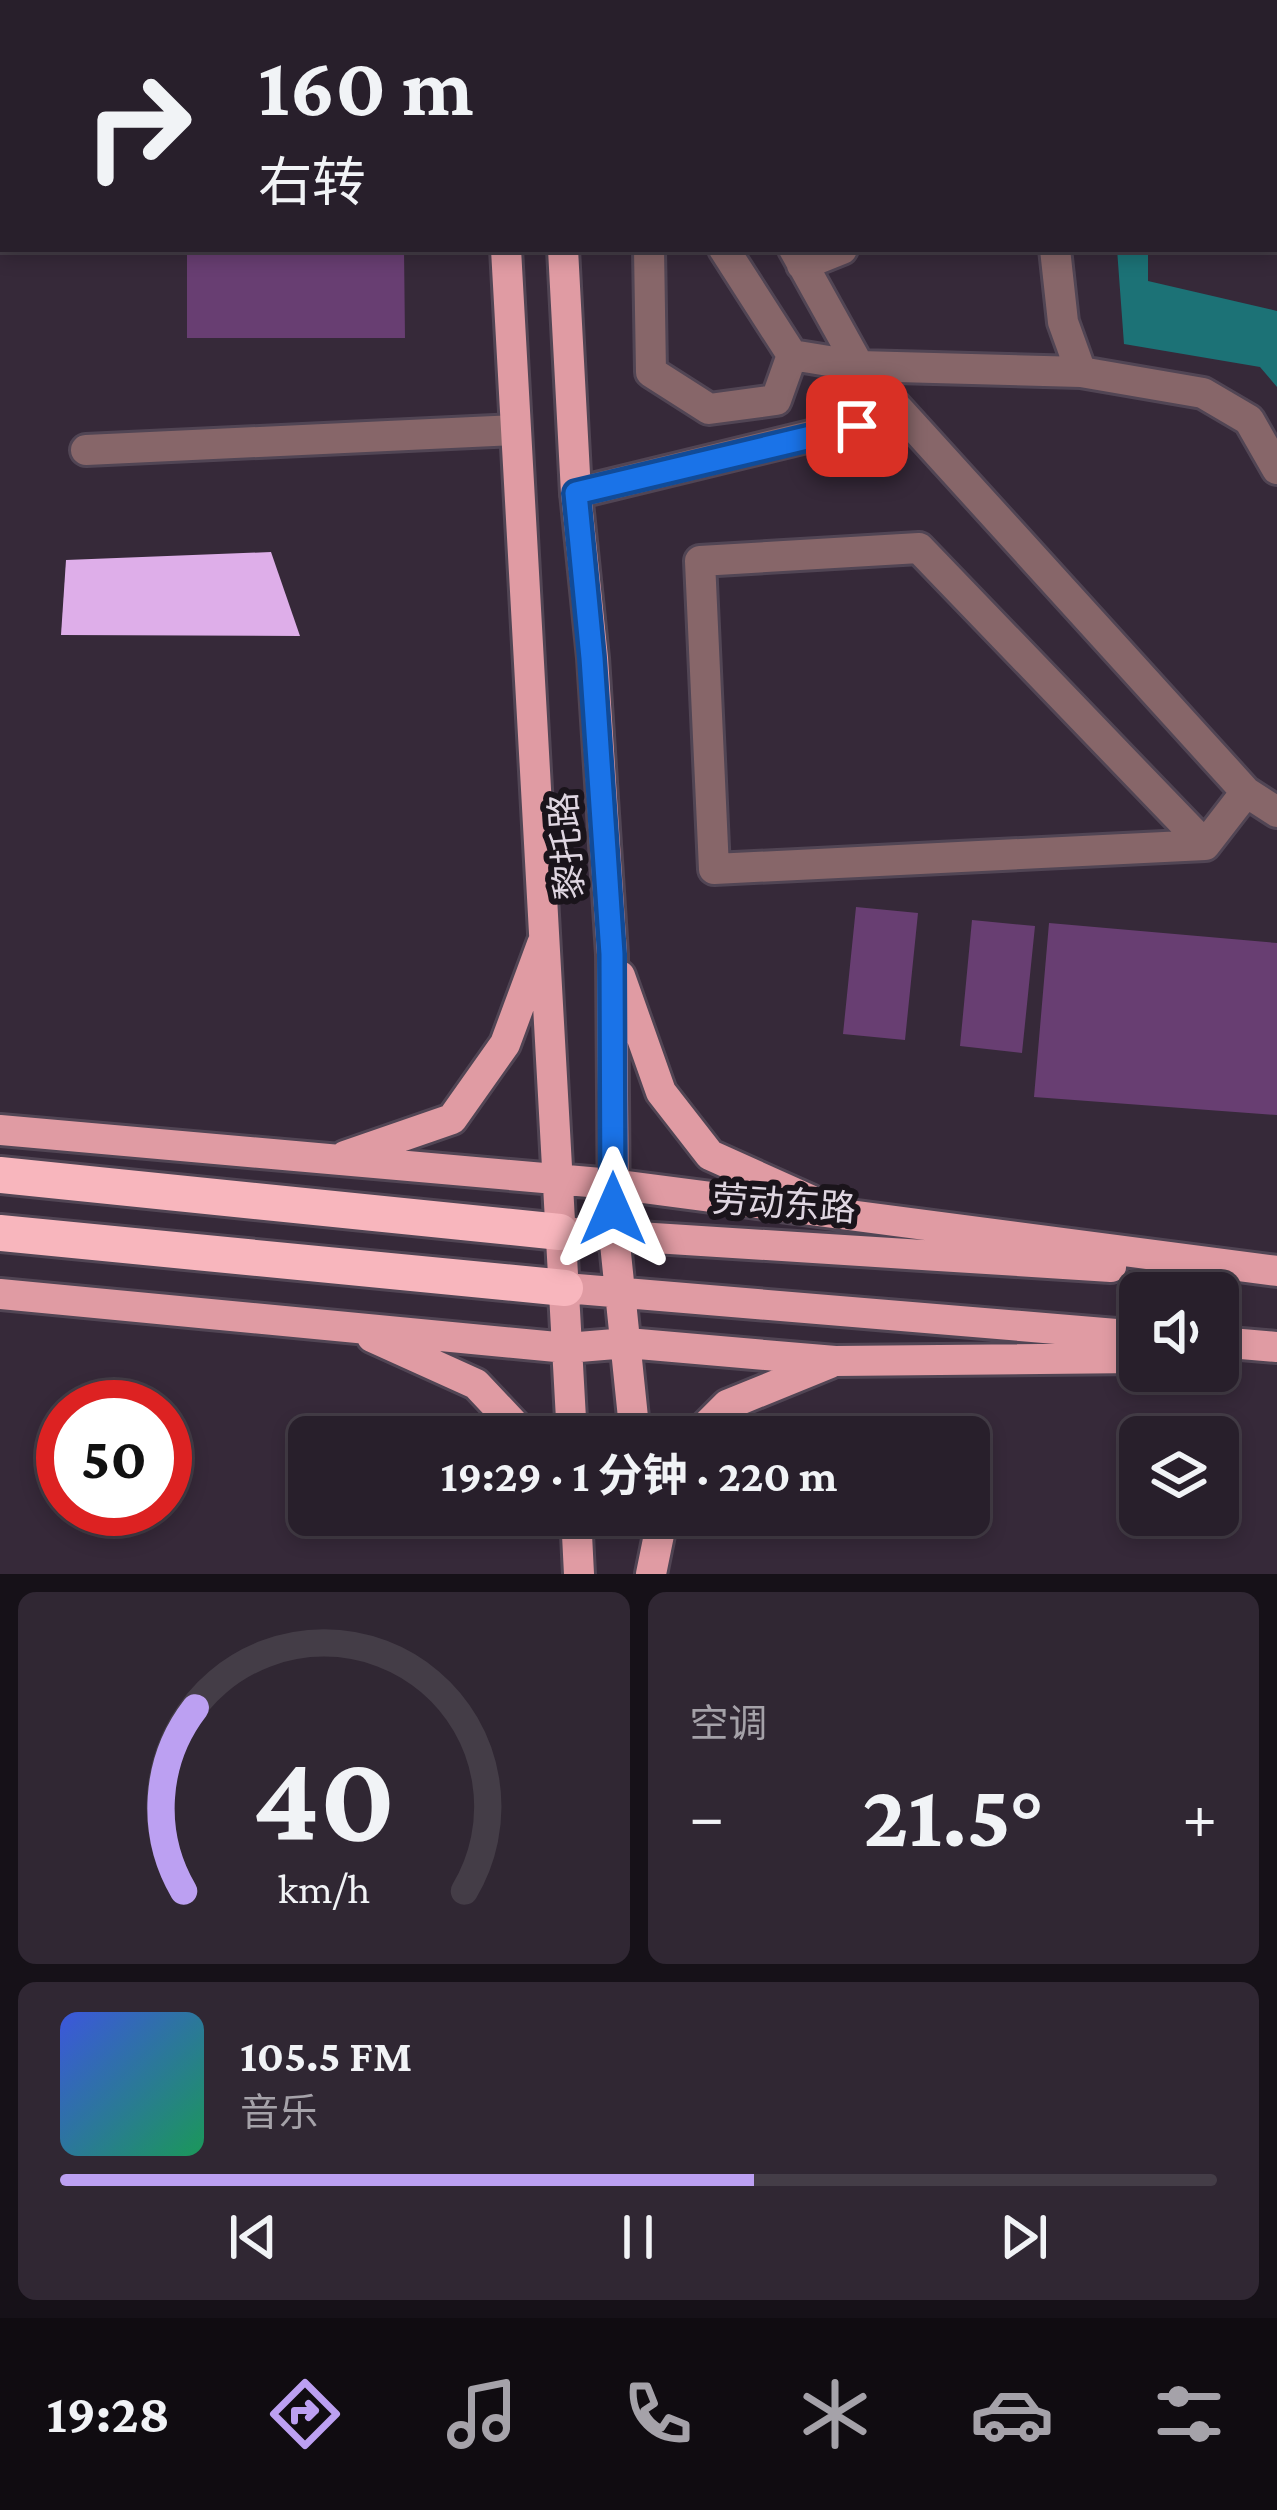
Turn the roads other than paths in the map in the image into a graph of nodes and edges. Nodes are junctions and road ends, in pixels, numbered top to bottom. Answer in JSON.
{"nodes":[{"id":1,"x":506,"y":252,"type":"edge"},
{"id":2,"x":563,"y":252,"type":"edge"},
{"id":3,"x":649,"y":252,"type":"edge"},
{"id":4,"x":726,"y":252,"type":"edge"},
{"id":5,"x":1055,"y":252,"type":"edge"},
{"id":6,"x":798,"y":257,"type":"edge"},
{"id":7,"x":791,"y":355,"type":"junction"},
{"id":8,"x":859,"y":366,"type":"junction"},
{"id":9,"x":1081,"y":372,"type":"junction"},
{"id":10,"x":901,"y":414,"type":"junction"},
{"id":11,"x":515,"y":430,"type":"junction"},
{"id":12,"x":86,"y":450,"type":"dead end"},
{"id":13,"x":1277,"y":469,"type":"edge"},
{"id":14,"x":576,"y":493,"type":"junction"},
{"id":15,"x":1246,"y":792,"type":"junction"},
{"id":16,"x":1277,"y":812,"type":"edge"},
{"id":17,"x":1205,"y":845,"type":"junction"},
{"id":18,"x":546,"y":933,"type":"junction"},
{"id":19,"x":612,"y":954,"type":"junction"},
{"id":20,"x":0,"y":1130,"type":"edge"},
{"id":21,"x":335,"y":1160,"type":"junction"},
{"id":22,"x":0,"y":1175,"type":"edge"},
{"id":23,"x":557,"y":1180,"type":"junction"},
{"id":24,"x":612,"y":1184,"type":"junction"},
{"id":25,"x":838,"y":1212,"type":"junction"},
{"id":26,"x":0,"y":1232,"type":"edge"},
{"id":27,"x":560,"y":1232,"type":"junction"},
{"id":28,"x":614,"y":1234,"type":"junction"},
{"id":29,"x":1277,"y":1275,"type":"edge"},
{"id":30,"x":566,"y":1288,"type":"junction"},
{"id":31,"x":620,"y":1293,"type":"junction"},
{"id":32,"x":0,"y":1294,"type":"edge"},
{"id":33,"x":344,"y":1325,"type":"junction"},
{"id":34,"x":1119,"y":1334,"type":"edge"},
{"id":35,"x":627,"y":1343,"type":"junction"},
{"id":36,"x":1239,"y":1344,"type":"edge"},
{"id":37,"x":1277,"y":1347,"type":"edge"},
{"id":38,"x":567,"y":1348,"type":"junction"},
{"id":39,"x":1277,"y":1356,"type":"edge"},
{"id":40,"x":1239,"y":1357,"type":"edge"},
{"id":41,"x":1119,"y":1358,"type":"edge"},
{"id":42,"x":835,"y":1361,"type":"junction"},
{"id":43,"x":506,"y":1416,"type":"edge"},
{"id":44,"x":571,"y":1416,"type":"edge"},
{"id":45,"x":633,"y":1416,"type":"edge"},
{"id":46,"x":717,"y":1416,"type":"edge"},
{"id":47,"x":644,"y":1536,"type":"edge"},
{"id":48,"x":658,"y":1536,"type":"edge"},
{"id":49,"x":649,"y":1574,"type":"edge"}],
"edges":[{"from":1,"to":11,"type":"main road","name":"黎托路"},
{"from":2,"to":14,"type":"main road","name":"黎托路"},
{"from":3,"to":7,"type":"street"},
{"from":4,"to":7,"type":"street"},
{"from":5,"to":9,"type":"street"},
{"from":6,"to":8,"type":"street"},
{"from":7,"to":8,"type":"street"},
{"from":8,"to":9,"type":"street"},
{"from":8,"to":10,"type":"street"},
{"from":9,"to":13,"type":"street"},
{"from":10,"to":14,"type":"street"},
{"from":10,"to":15,"type":"street"},
{"from":11,"to":12,"type":"street"},
{"from":11,"to":18,"type":"main road","name":"黎托路"},
{"from":14,"to":19,"type":"main road","name":"黎托路"},
{"from":15,"to":16,"type":"street"},
{"from":15,"to":17,"type":"street"},
{"from":17,"to":17,"type":"street"},
{"from":18,"to":21,"type":"main road"},
{"from":18,"to":23,"type":"main road","name":"黎托路"},
{"from":19,"to":24,"type":"main road","name":"黎托路"},
{"from":19,"to":25,"type":"main road"},
{"from":20,"to":21,"type":"main road"},
{"from":21,"to":23,"type":"main road"},
{"from":22,"to":27,"type":"highway","name":"劳动东路"},
{"from":23,"to":24,"type":"main road"},
{"from":23,"to":27,"type":"main road","name":"黎托路"},
{"from":24,"to":25,"type":"main road"},
{"from":24,"to":28,"type":"main road","name":"黎托路"},
{"from":25,"to":29,"type":"main road"},
{"from":26,"to":30,"type":"highway"},
{"from":27,"to":28,"type":"main road","name":"劳动东路"},
{"from":27,"to":30,"type":"main road","name":"黎托路"},
{"from":28,"to":29,"type":"main road","name":"劳动东路"},
{"from":28,"to":31,"type":"main road","name":"黎托路"},
{"from":30,"to":31,"type":"main road"},
{"from":30,"to":38,"type":"main road","name":"黎托路"},
{"from":31,"to":34,"type":"main road"},
{"from":31,"to":35,"type":"main road","name":"黎托路"},
{"from":32,"to":33,"type":"main road"},
{"from":33,"to":38,"type":"main road"},
{"from":33,"to":43,"type":"main road"},
{"from":35,"to":38,"type":"main road"},
{"from":35,"to":42,"type":"main road"},
{"from":35,"to":45,"type":"main road","name":"黎托路"},
{"from":36,"to":37,"type":"main road"},
{"from":38,"to":44,"type":"main road","name":"黎托路"},
{"from":39,"to":40,"type":"main road"},
{"from":41,"to":42,"type":"main road"},
{"from":42,"to":46,"type":"main road"},
{"from":47,"to":49,"type":"main road"},
{"from":48,"to":49,"type":"main road"}]}
